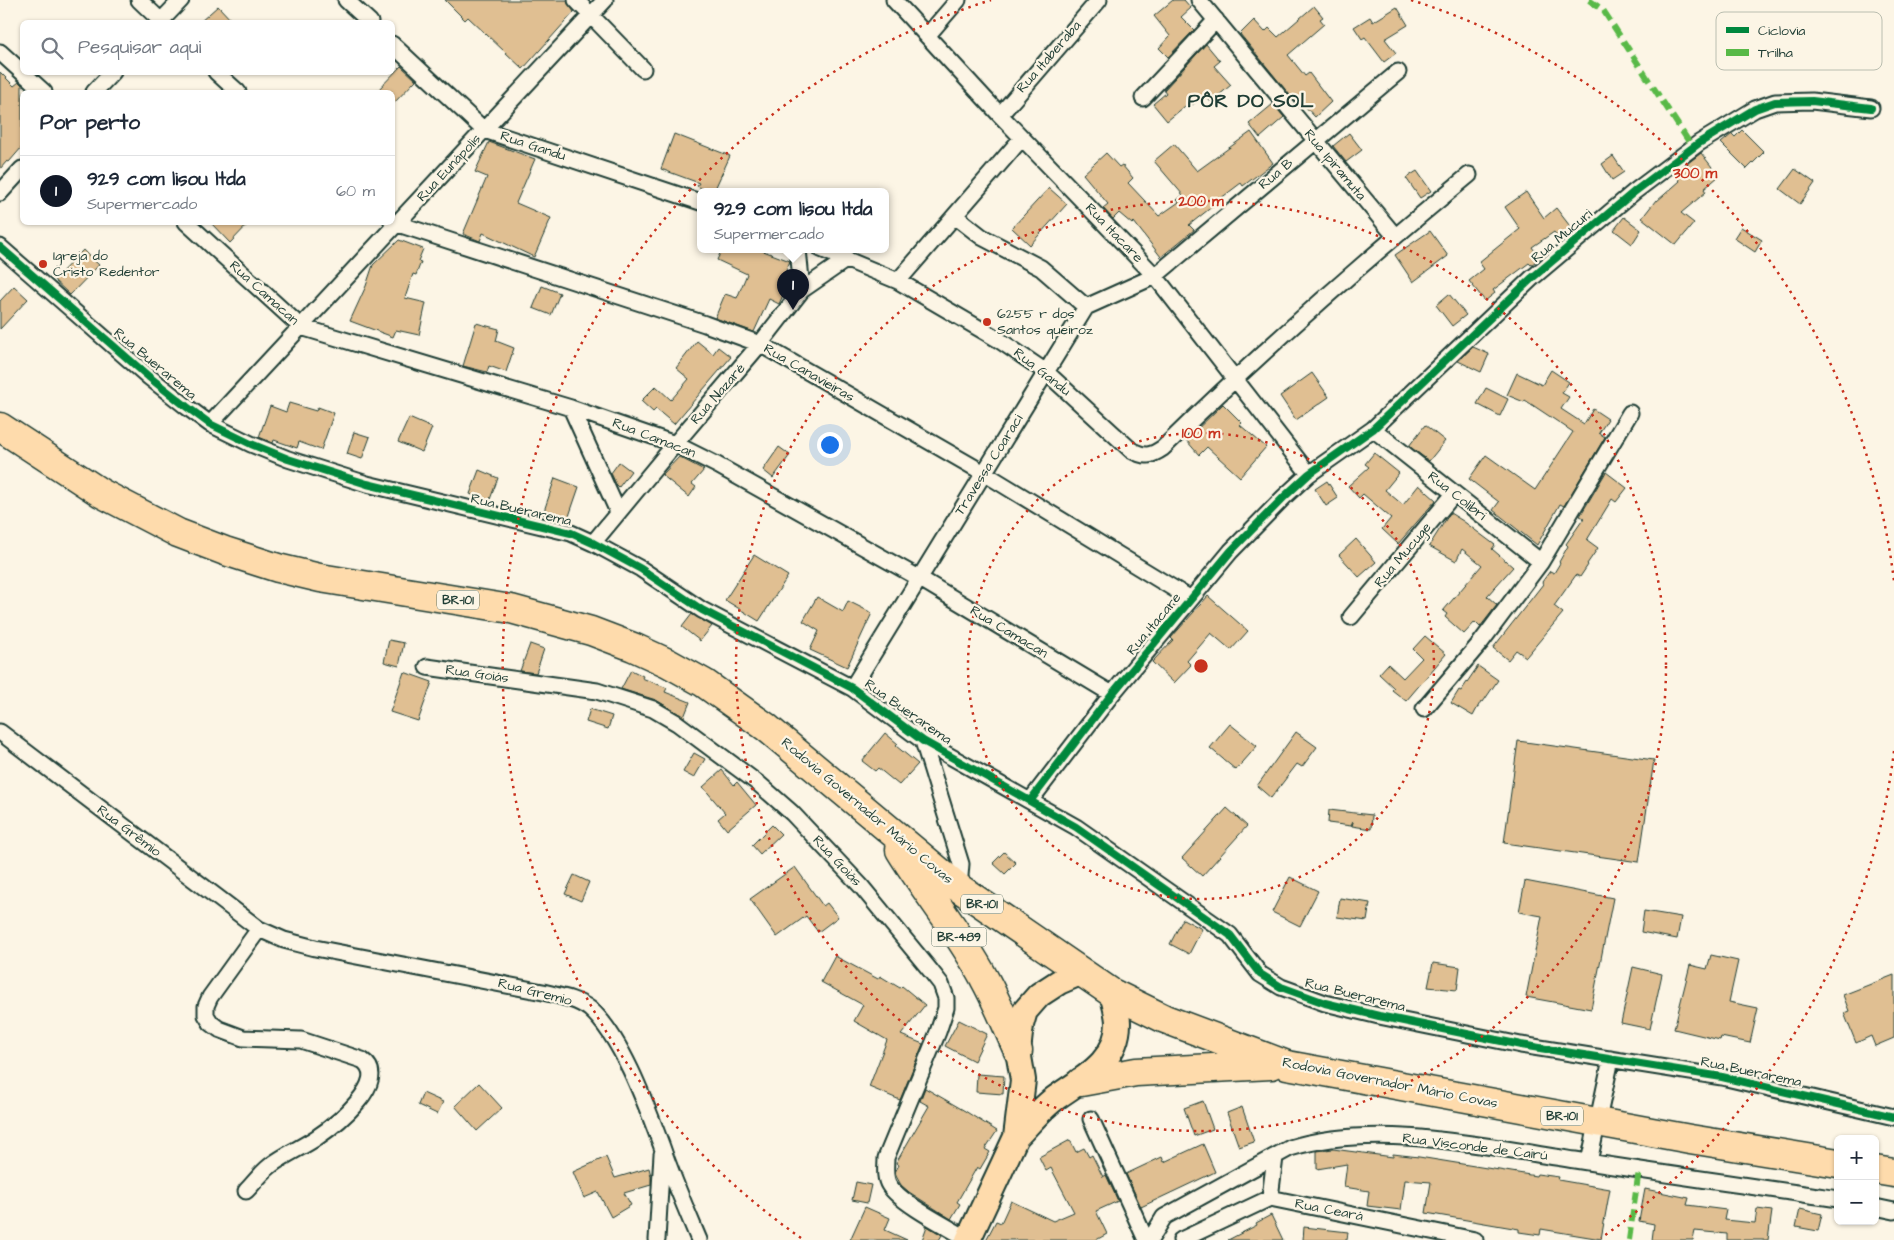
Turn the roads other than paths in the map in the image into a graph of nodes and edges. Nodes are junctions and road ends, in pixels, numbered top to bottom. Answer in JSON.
{"nodes":[{"id":1,"x":139,"y":0,"type":"edge"},
{"id":2,"x":181,"y":0,"type":"edge"},
{"id":3,"x":346,"y":0,"type":"edge"},
{"id":4,"x":576,"y":0,"type":"edge"},
{"id":5,"x":605,"y":0,"type":"edge"},
{"id":6,"x":894,"y":0,"type":"edge"},
{"id":7,"x":958,"y":0,"type":"edge"},
{"id":8,"x":1099,"y":0,"type":"edge"},
{"id":9,"x":1199,"y":0,"type":"edge"},
{"id":10,"x":592,"y":15,"type":"junction"},
{"id":11,"x":159,"y":20,"type":"edge"},
{"id":12,"x":163,"y":20,"type":"edge"},
{"id":13,"x":368,"y":20,"type":"edge"},
{"id":14,"x":1216,"y":20,"type":"junction"},
{"id":15,"x":927,"y":36,"type":"junction"},
{"id":16,"x":395,"y":47,"type":"edge"},
{"id":17,"x":0,"y":52,"type":"edge"},
{"id":18,"x":643,"y":69,"type":"dead end"},
{"id":19,"x":20,"y":70,"type":"edge"},
{"id":20,"x":1398,"y":72,"type":"dead end"},
{"id":21,"x":25,"y":75,"type":"edge"},
{"id":22,"x":110,"y":75,"type":"edge"},
{"id":23,"x":219,"y":75,"type":"edge"},
{"id":24,"x":42,"y":90,"type":"edge"},
{"id":25,"x":96,"y":90,"type":"edge"},
{"id":26,"x":236,"y":90,"type":"edge"},
{"id":27,"x":1142,"y":98,"type":"dead end"},
{"id":28,"x":1871,"y":108,"type":"dead end"},
{"id":29,"x":1000,"y":115,"type":"junction"},
{"id":30,"x":484,"y":130,"type":"junction"},
{"id":31,"x":1022,"y":138,"type":"junction"},
{"id":32,"x":1315,"y":141,"type":"junction"},
{"id":33,"x":20,"y":171,"type":"edge"},
{"id":34,"x":1469,"y":175,"type":"dead end"},
{"id":35,"x":0,"y":193,"type":"edge"},
{"id":36,"x":697,"y":201,"type":"edge"},
{"id":37,"x":955,"y":216,"type":"junction"},
{"id":38,"x":395,"y":223,"type":"edge"},
{"id":39,"x":189,"y":225,"type":"edge"},
{"id":40,"x":393,"y":225,"type":"edge"},
{"id":41,"x":1395,"y":236,"type":"junction"},
{"id":42,"x":0,"y":247,"type":"edge"},
{"id":43,"x":798,"y":253,"type":"edge"},
{"id":44,"x":832,"y":253,"type":"edge"},
{"id":45,"x":848,"y":259,"type":"junction"},
{"id":46,"x":1155,"y":276,"type":"junction"},
{"id":47,"x":898,"y":281,"type":"junction"},
{"id":48,"x":802,"y":290,"type":"junction"},
{"id":49,"x":1086,"y":307,"type":"junction"},
{"id":50,"x":300,"y":327,"type":"junction"},
{"id":51,"x":760,"y":344,"type":"junction"},
{"id":52,"x":1046,"y":372,"type":"junction"},
{"id":53,"x":1234,"y":378,"type":"junction"},
{"id":54,"x":571,"y":408,"type":"junction"},
{"id":55,"x":1630,"y":413,"type":"dead end"},
{"id":56,"x":210,"y":424,"type":"junction"},
{"id":57,"x":0,"y":427,"type":"edge"},
{"id":58,"x":1373,"y":429,"type":"junction"},
{"id":59,"x":675,"y":444,"type":"junction"},
{"id":60,"x":984,"y":473,"type":"junction"},
{"id":61,"x":1309,"y":474,"type":"junction"},
{"id":62,"x":1454,"y":494,"type":"junction"},
{"id":63,"x":618,"y":512,"type":"junction"},
{"id":64,"x":593,"y":543,"type":"junction"},
{"id":65,"x":1541,"y":562,"type":"junction"},
{"id":66,"x":920,"y":578,"type":"junction"},
{"id":67,"x":1192,"y":599,"type":"junction"},
{"id":68,"x":1352,"y":617,"type":"dead end"},
{"id":69,"x":427,"y":667,"type":"dead end"},
{"id":70,"x":852,"y":688,"type":"junction"},
{"id":71,"x":1112,"y":694,"type":"junction"},
{"id":72,"x":1424,"y":710,"type":"dead end"},
{"id":73,"x":0,"y":732,"type":"edge"},
{"id":74,"x":923,"y":741,"type":"junction"},
{"id":75,"x":1030,"y":801,"type":"junction"},
{"id":76,"x":888,"y":830,"type":"junction"},
{"id":77,"x":959,"y":888,"type":"junction"},
{"id":78,"x":259,"y":930,"type":"junction"},
{"id":79,"x":1080,"y":973,"type":"junction"},
{"id":80,"x":1112,"y":993,"type":"junction"},
{"id":81,"x":1018,"y":1051,"type":"junction"},
{"id":82,"x":1610,"y":1059,"type":"junction"},
{"id":83,"x":1287,"y":1065,"type":"junction"},
{"id":84,"x":1023,"y":1080,"type":"junction"},
{"id":85,"x":1081,"y":1082,"type":"junction"},
{"id":86,"x":1055,"y":1098,"type":"junction"},
{"id":87,"x":1894,"y":1117,"type":"edge"},
{"id":88,"x":1091,"y":1119,"type":"dead end"},
{"id":89,"x":1597,"y":1122,"type":"junction"},
{"id":90,"x":1016,"y":1137,"type":"junction"},
{"id":91,"x":662,"y":1148,"type":"junction"},
{"id":92,"x":1274,"y":1157,"type":"junction"},
{"id":93,"x":1589,"y":1162,"type":"junction"},
{"id":94,"x":1834,"y":1162,"type":"edge"},
{"id":95,"x":246,"y":1191,"type":"dead end"},
{"id":96,"x":1270,"y":1198,"type":"junction"},
{"id":97,"x":1834,"y":1198,"type":"edge"},
{"id":98,"x":1879,"y":1208,"type":"edge"},
{"id":99,"x":1894,"y":1210,"type":"edge"},
{"id":100,"x":968,"y":1239,"type":"edge"},
{"id":101,"x":657,"y":1240,"type":"edge"},
{"id":102,"x":699,"y":1240,"type":"edge"},
{"id":103,"x":1146,"y":1240,"type":"edge"},
{"id":104,"x":1150,"y":1240,"type":"edge"},
{"id":105,"x":1181,"y":1240,"type":"edge"},
{"id":106,"x":1475,"y":1240,"type":"edge"}],
"edges":[{"from":1,"to":11,"type":"street"},
{"from":2,"to":12,"type":"street"},
{"from":3,"to":13,"type":"street"},
{"from":4,"to":10,"type":"street"},
{"from":5,"to":10,"type":"street","name":"Rua Eunápolis"},
{"from":6,"to":15,"type":"street","name":"Rua Itacare"},
{"from":7,"to":15,"type":"street"},
{"from":8,"to":29,"type":"street","name":"Rua Itaberaba"},
{"from":9,"to":14,"type":"street","name":"Rua Ipiramuta"},
{"from":10,"to":18,"type":"street"},
{"from":10,"to":30,"type":"street","name":"Rua Eunápolis"},
{"from":14,"to":27,"type":"street"},
{"from":14,"to":32,"type":"street","name":"Rua Ipiramuta"},
{"from":15,"to":29,"type":"street","name":"Rua Itacare"},
{"from":16,"to":30,"type":"street","name":"Rua Gandu"},
{"from":17,"to":19,"type":"street"},
{"from":20,"to":32,"type":"street","name":"Rua B"},
{"from":21,"to":24,"type":"street"},
{"from":22,"to":25,"type":"street"},
{"from":23,"to":26,"type":"street"},
{"from":28,"to":58,"type":"street","name":"Rua Mucuri"},
{"from":29,"to":31,"type":"street","name":"Rua Itacare"},
{"from":30,"to":36,"type":"street","name":"Rua Gandu"},
{"from":30,"to":38,"type":"street","name":"Rua Eunápolis"},
{"from":31,"to":37,"type":"street"},
{"from":31,"to":46,"type":"street","name":"Rua Itacare"},
{"from":32,"to":41,"type":"street","name":"Rua Ipiramuta"},
{"from":32,"to":46,"type":"street","name":"Rua B"},
{"from":33,"to":35,"type":"street"},
{"from":34,"to":41,"type":"street"},
{"from":37,"to":47,"type":"street"},
{"from":37,"to":49,"type":"street"},
{"from":38,"to":51,"type":"street","name":"Rua Canavieiras"},
{"from":39,"to":50,"type":"street","name":"Rua Camacan"},
{"from":40,"to":50,"type":"street","name":"Rua Eunápolis"},
{"from":41,"to":53,"type":"street"},
{"from":42,"to":56,"type":"street","name":"Rua Buerarema"},
{"from":43,"to":48,"type":"street"},
{"from":44,"to":45,"type":"street","name":"Rua Gandu"},
{"from":45,"to":47,"type":"street","name":"Rua Gandu"},
{"from":45,"to":48,"type":"street","name":"Rua Nazaré"},
{"from":46,"to":49,"type":"street"},
{"from":46,"to":53,"type":"street","name":"Rua Itacare"},
{"from":47,"to":52,"type":"street","name":"Rua Gandu"},
{"from":48,"to":51,"type":"street","name":"Rua Nazaré"},
{"from":49,"to":52,"type":"street","name":"Travessa Coaraci"},
{"from":50,"to":54,"type":"street","name":"Rua Camacan"},
{"from":50,"to":56,"type":"street","name":"Rua Eunápolis"},
{"from":51,"to":59,"type":"street","name":"Rua Nazaré"},
{"from":51,"to":60,"type":"street","name":"Rua Canavieiras"},
{"from":52,"to":53,"type":"street","name":"Rua Gandu"},
{"from":52,"to":60,"type":"street","name":"Travessa Coaraci"},
{"from":53,"to":61,"type":"street","name":"Rua Itacare"},
{"from":54,"to":59,"type":"street","name":"Rua Camacan"},
{"from":54,"to":63,"type":"street"},
{"from":55,"to":65,"type":"street"},
{"from":56,"to":64,"type":"street","name":"Rua Buerarema"},
{"from":57,"to":76,"type":"highway","name":"Rodovia Governador Mário Covas","number":"BR-101"},
{"from":58,"to":61,"type":"street","name":"Rua Mucuri"},
{"from":58,"to":62,"type":"street","name":"Rua Colibri"},
{"from":59,"to":63,"type":"street","name":"Rua Nazaré"},
{"from":59,"to":66,"type":"street","name":"Rua Camacan"},
{"from":60,"to":66,"type":"street","name":"Travessa Coaraci"},
{"from":60,"to":67,"type":"street","name":"Rua Canavieiras"},
{"from":61,"to":67,"type":"street","name":"Rua Itacare"},
{"from":62,"to":65,"type":"street","name":"Rua Colibri"},
{"from":62,"to":68,"type":"street","name":"Rua Mucuge"},
{"from":63,"to":64,"type":"street","name":"Rua Nazaré"},
{"from":64,"to":70,"type":"street","name":"Rua Buerarema"},
{"from":65,"to":72,"type":"street"},
{"from":66,"to":70,"type":"street","name":"Travessa Coaraci"},
{"from":66,"to":71,"type":"street","name":"Rua Camacan"},
{"from":67,"to":71,"type":"street","name":"Rua Itacare"},
{"from":69,"to":100,"type":"street","name":"Rua Goiás"},
{"from":70,"to":74,"type":"street","name":"Rua Buerarema"},
{"from":71,"to":75,"type":"street","name":"Rua Itacare"},
{"from":73,"to":78,"type":"street","name":"Rua Grêmio"},
{"from":74,"to":75,"type":"street","name":"Rua Buerarema"},
{"from":74,"to":77,"type":"street"},
{"from":75,"to":82,"type":"street","name":"Rua Buerarema"},
{"from":76,"to":77,"type":"highway","name":"Rodovia Governador Mário Covas","number":"BR-101"},
{"from":76,"to":81,"type":"highway","number":"BR-489"},
{"from":77,"to":79,"type":"highway","name":"Rodovia Governador Mário Covas","number":"BR-101"},
{"from":78,"to":91,"type":"street","name":"Rua Gremio"},
{"from":78,"to":95,"type":"street"},
{"from":79,"to":80,"type":"highway","name":"Rodovia Governador Mário Covas","number":"BR-101"},
{"from":79,"to":81,"type":"main road","number":"BR-489"},
{"from":80,"to":83,"type":"highway","name":"Rodovia Governador Mário Covas","number":"BR-101"},
{"from":80,"to":85,"type":"main road","number":"BR-489"},
{"from":81,"to":84,"type":"main road","number":"BR-489"},
{"from":82,"to":87,"type":"street","name":"Rua Buerarema"},
{"from":82,"to":89,"type":"street"},
{"from":83,"to":85,"type":"highway","number":"BR-489"},
{"from":83,"to":89,"type":"highway","name":"Rodovia Governador Mário Covas","number":"BR-101"},
{"from":84,"to":86,"type":"main road"},
{"from":84,"to":90,"type":"main road","number":"BR-489"},
{"from":85,"to":86,"type":"main road","number":"BR-489"},
{"from":86,"to":90,"type":"main road","number":"BR-489"},
{"from":88,"to":103,"type":"street"},
{"from":89,"to":93,"type":"street"},
{"from":89,"to":94,"type":"highway","name":"Rodovia Governador Mário Covas","number":"BR-101"},
{"from":90,"to":100,"type":"main road","number":"BR-489"},
{"from":91,"to":101,"type":"street"},
{"from":91,"to":102,"type":"street","name":"Rua Gremio"},
{"from":92,"to":93,"type":"street","name":"Rua Visconde de Cairú"},
{"from":92,"to":96,"type":"street"},
{"from":92,"to":104,"type":"street","name":"Rua Visconde de Cairú"},
{"from":93,"to":97,"type":"street","name":"Rua Visconde de Cairú"},
{"from":96,"to":105,"type":"street"},
{"from":96,"to":106,"type":"street","name":"Rua Ceará"},
{"from":98,"to":99,"type":"street"}]}
